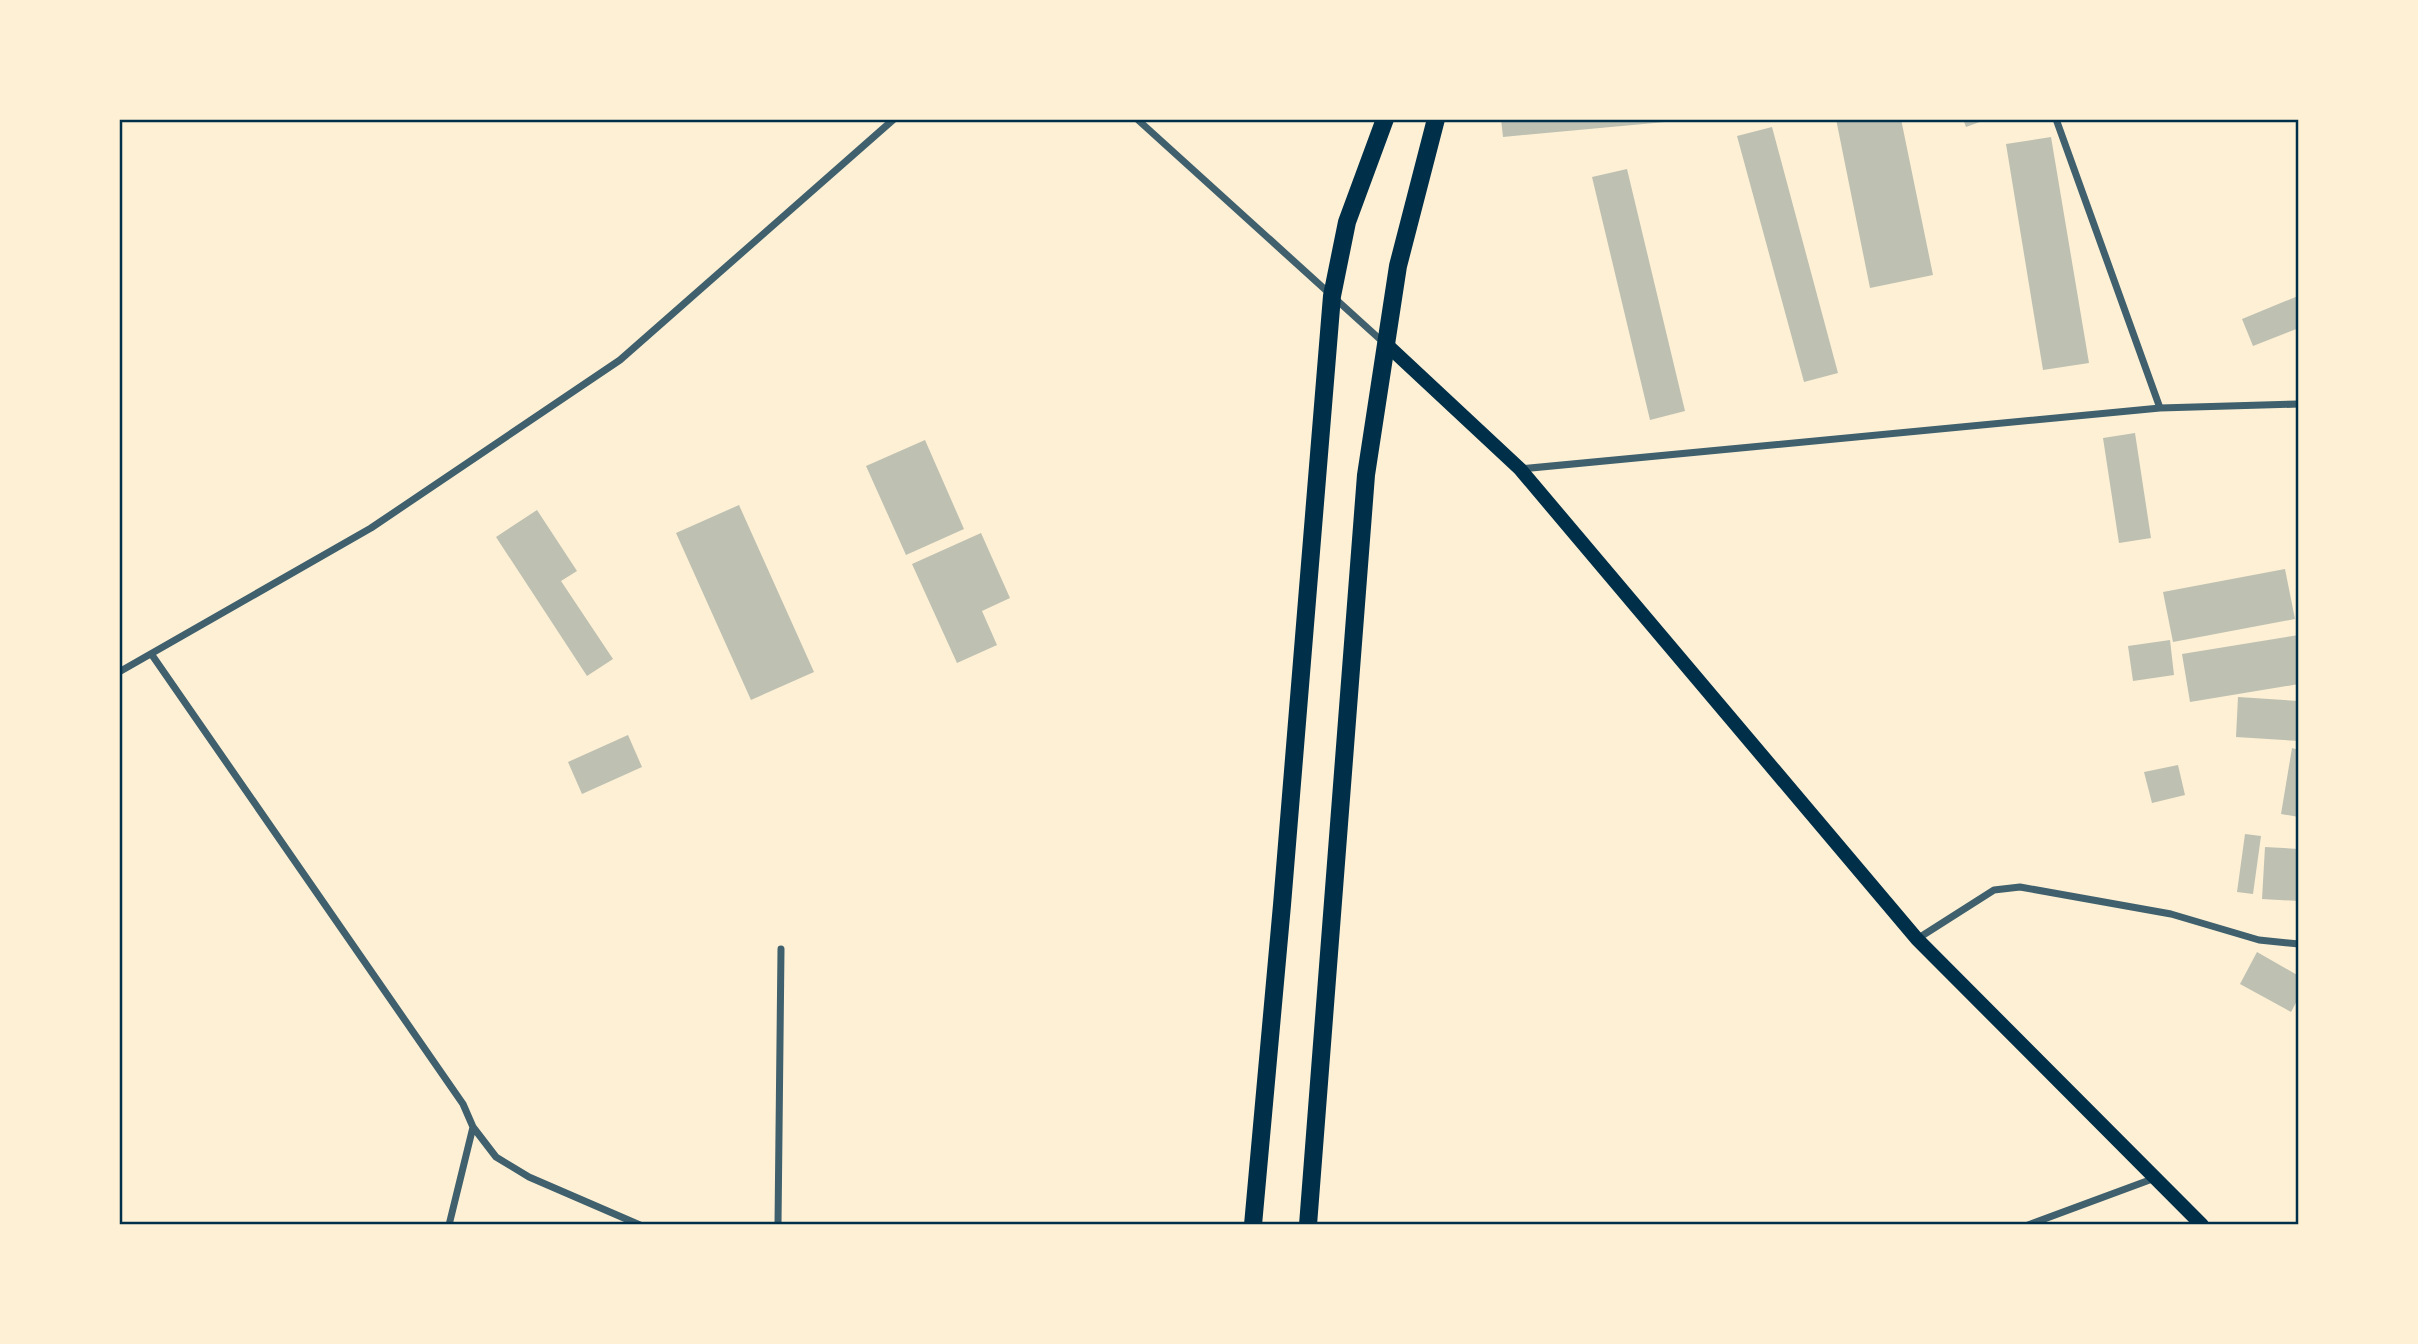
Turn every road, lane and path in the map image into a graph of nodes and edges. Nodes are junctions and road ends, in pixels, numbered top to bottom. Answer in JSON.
{"nodes":[{"id":1,"x":894,"y":119,"type":"edge"},
{"id":2,"x":1137,"y":119,"type":"edge"},
{"id":3,"x":1385,"y":119,"type":"edge"},
{"id":4,"x":1436,"y":119,"type":"edge"},
{"id":5,"x":2056,"y":119,"type":"edge"},
{"id":6,"x":1332,"y":296,"type":"junction"},
{"id":7,"x":1386,"y":344,"type":"junction"},
{"id":8,"x":2299,"y":404,"type":"edge"},
{"id":9,"x":2160,"y":408,"type":"junction"},
{"id":10,"x":1520,"y":469,"type":"junction"},
{"id":11,"x":152,"y":655,"type":"junction"},
{"id":12,"x":119,"y":672,"type":"edge"},
{"id":13,"x":1917,"y":939,"type":"junction"},
{"id":14,"x":2299,"y":944,"type":"edge"},
{"id":15,"x":781,"y":949,"type":"dead end"},
{"id":16,"x":473,"y":1128,"type":"junction"},
{"id":17,"x":2155,"y":1178,"type":"junction"},
{"id":18,"x":449,"y":1225,"type":"edge"},
{"id":19,"x":640,"y":1225,"type":"edge"},
{"id":20,"x":778,"y":1225,"type":"edge"},
{"id":21,"x":1253,"y":1225,"type":"edge"},
{"id":22,"x":1308,"y":1225,"type":"edge"},
{"id":23,"x":2028,"y":1225,"type":"edge"},
{"id":24,"x":2202,"y":1225,"type":"edge"}],
"edges":[{"from":1,"to":11,"type":"street"},
{"from":2,"to":6,"type":"street"},
{"from":3,"to":6,"type":"main road"},
{"from":4,"to":7,"type":"main road"},
{"from":5,"to":9,"type":"street"},
{"from":6,"to":7,"type":"street"},
{"from":6,"to":21,"type":"main road"},
{"from":7,"to":10,"type":"main road"},
{"from":7,"to":22,"type":"main road"},
{"from":8,"to":9,"type":"street"},
{"from":9,"to":10,"type":"street"},
{"from":10,"to":13,"type":"main road"},
{"from":11,"to":12,"type":"street"},
{"from":11,"to":16,"type":"street"},
{"from":13,"to":14,"type":"street"},
{"from":13,"to":17,"type":"main road"},
{"from":15,"to":20,"type":"street"},
{"from":16,"to":18,"type":"street"},
{"from":16,"to":19,"type":"street"},
{"from":17,"to":23,"type":"street"},
{"from":17,"to":24,"type":"main road"}]}
